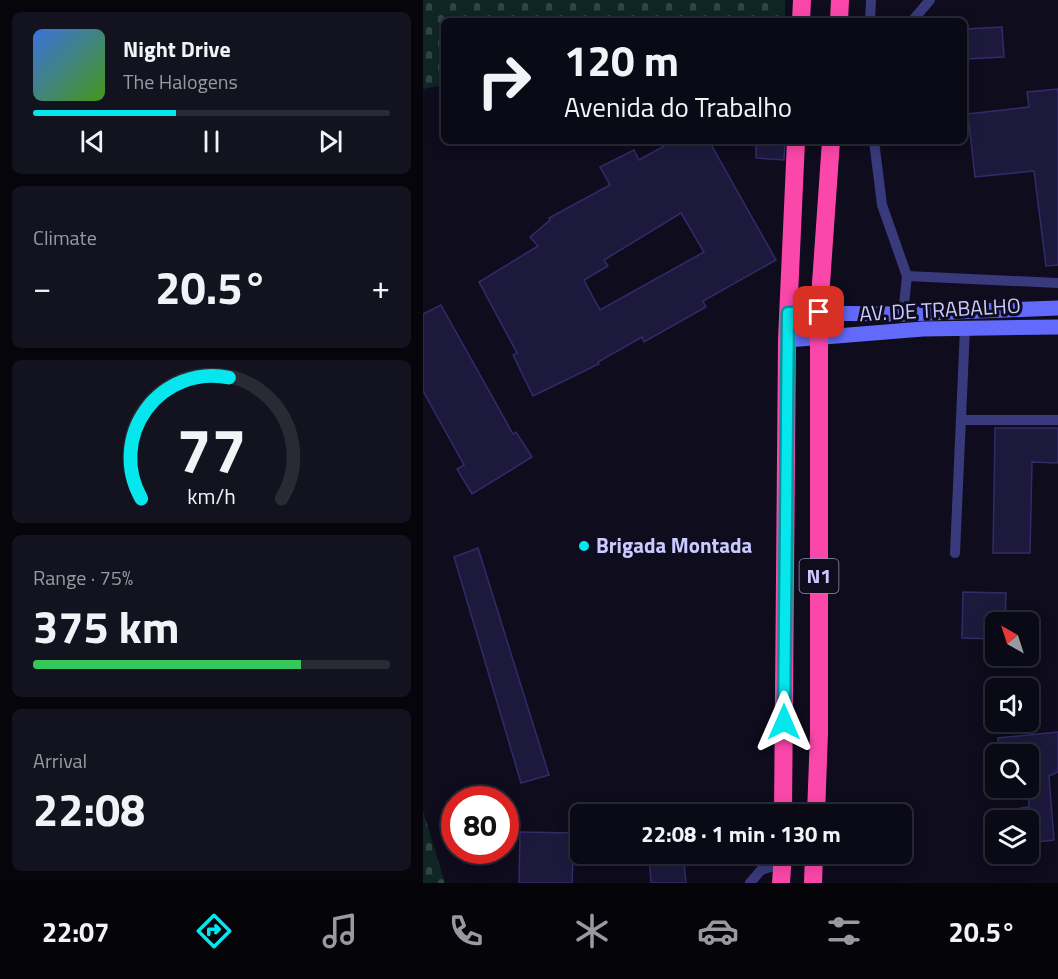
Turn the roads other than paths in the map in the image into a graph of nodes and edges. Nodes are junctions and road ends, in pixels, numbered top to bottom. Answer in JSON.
{"nodes":[{"id":1,"x":802,"y":0,"type":"edge"},
{"id":2,"x":840,"y":0,"type":"edge"},
{"id":3,"x":871,"y":0,"type":"edge"},
{"id":4,"x":930,"y":0,"type":"edge"},
{"id":5,"x":801,"y":18,"type":"edge"},
{"id":6,"x":839,"y":18,"type":"edge"},
{"id":7,"x":870,"y":18,"type":"edge"},
{"id":8,"x":915,"y":18,"type":"edge"},
{"id":9,"x":796,"y":144,"type":"edge"},
{"id":10,"x":831,"y":144,"type":"edge"},
{"id":11,"x":873,"y":144,"type":"edge"},
{"id":12,"x":907,"y":276,"type":"junction"},
{"id":13,"x":1058,"y":283,"type":"edge"},
{"id":14,"x":1058,"y":308,"type":"edge"},
{"id":15,"x":819,"y":312,"type":"junction"},
{"id":16,"x":788,"y":313,"type":"junction"},
{"id":17,"x":903,"y":314,"type":"junction"},
{"id":18,"x":1058,"y":327,"type":"edge"},
{"id":19,"x":965,"y":328,"type":"junction"},
{"id":20,"x":818,"y":338,"type":"junction"},
{"id":21,"x":787,"y":339,"type":"junction"},
{"id":22,"x":963,"y":420,"type":"junction"},
{"id":23,"x":1058,"y":420,"type":"edge"},
{"id":24,"x":955,"y":552,"type":"dead end"},
{"id":25,"x":783,"y":804,"type":"edge"},
{"id":26,"x":816,"y":804,"type":"edge"},
{"id":27,"x":772,"y":864,"type":"edge"},
{"id":28,"x":783,"y":864,"type":"edge"},
{"id":29,"x":814,"y":864,"type":"edge"},
{"id":30,"x":750,"y":883,"type":"edge"},
{"id":31,"x":781,"y":883,"type":"edge"},
{"id":32,"x":813,"y":883,"type":"edge"}],
"edges":[{"from":1,"to":5,"type":"highway"},
{"from":2,"to":6,"type":"highway"},
{"from":3,"to":7,"type":"lane"},
{"from":4,"to":8,"type":"lane"},
{"from":9,"to":16,"type":"highway","number":"N1"},
{"from":10,"to":15,"type":"highway","number":"N1"},
{"from":11,"to":12,"type":"lane"},
{"from":12,"to":13,"type":"lane"},
{"from":12,"to":17,"type":"lane"},
{"from":14,"to":17,"type":"main road"},
{"from":15,"to":16,"type":"main road"},
{"from":15,"to":17,"type":"main road"},
{"from":15,"to":20,"type":"highway","number":"N1"},
{"from":16,"to":21,"type":"highway","number":"N1"},
{"from":18,"to":19,"type":"main road","name":"AV. DE TRABALHO"},
{"from":19,"to":20,"type":"main road","name":"AV. DE TRABALHO"},
{"from":19,"to":22,"type":"lane"},
{"from":20,"to":21,"type":"main road","name":"AV. DE TRABALHO"},
{"from":20,"to":26,"type":"highway","number":"N1"},
{"from":21,"to":25,"type":"highway","number":"N1"},
{"from":22,"to":23,"type":"lane"},
{"from":22,"to":24,"type":"lane"},
{"from":27,"to":30,"type":"lane"},
{"from":28,"to":31,"type":"highway"},
{"from":29,"to":32,"type":"highway"}]}
